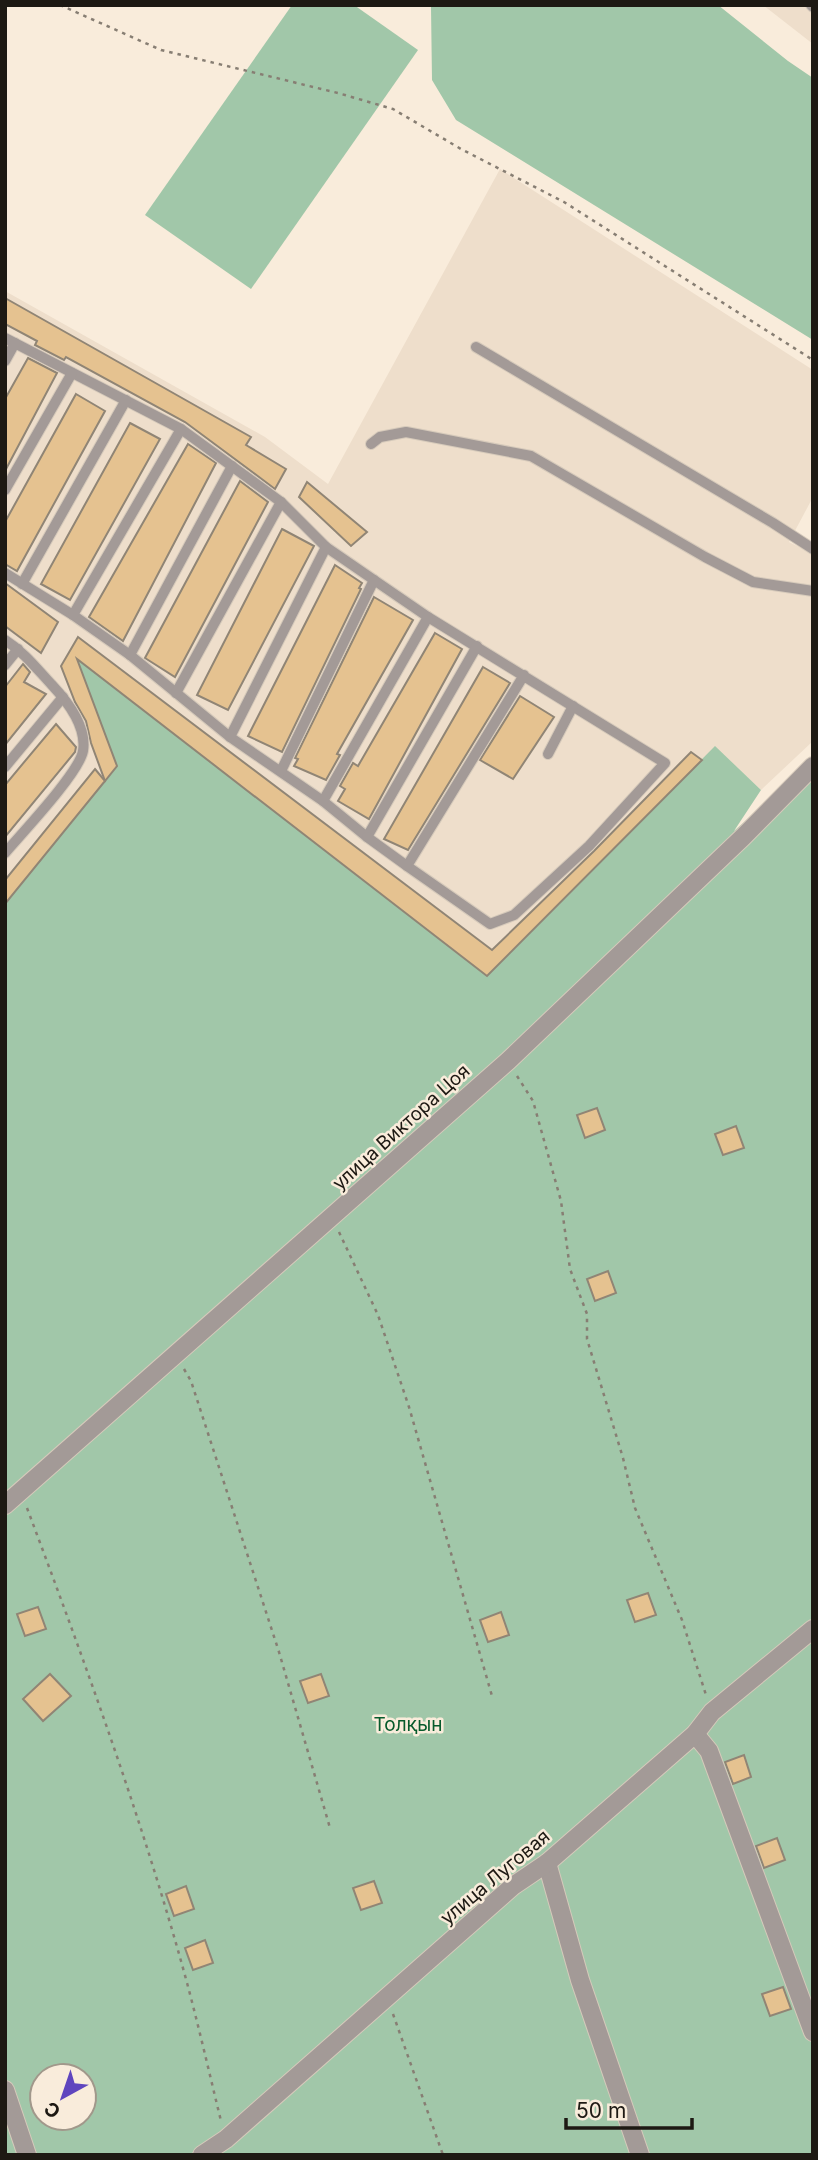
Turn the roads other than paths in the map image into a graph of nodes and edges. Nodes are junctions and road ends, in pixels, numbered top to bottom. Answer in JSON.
{"nodes":[{"id":1,"x":10,"y":340,"type":"edge"},
{"id":2,"x":475,"y":347,"type":"dead end"},
{"id":3,"x":5,"y":361,"type":"edge"},
{"id":4,"x":72,"y":373,"type":"junction"},
{"id":5,"x":126,"y":400,"type":"junction"},
{"id":6,"x":181,"y":429,"type":"junction"},
{"id":7,"x":371,"y":444,"type":"dead end"},
{"id":8,"x":232,"y":467,"type":"junction"},
{"id":9,"x":5,"y":490,"type":"edge"},
{"id":10,"x":281,"y":502,"type":"junction"},
{"id":11,"x":326,"y":547,"type":"junction"},
{"id":12,"x":813,"y":549,"type":"edge"},
{"id":13,"x":5,"y":573,"type":"edge"},
{"id":14,"x":374,"y":580,"type":"junction"},
{"id":15,"x":22,"y":584,"type":"junction"},
{"id":16,"x":813,"y":591,"type":"edge"},
{"id":17,"x":73,"y":615,"type":"junction"},
{"id":18,"x":428,"y":617,"type":"junction"},
{"id":19,"x":5,"y":640,"type":"edge"},
{"id":20,"x":477,"y":646,"type":"junction"},
{"id":21,"x":18,"y":649,"type":"junction"},
{"id":22,"x":130,"y":655,"type":"junction"},
{"id":23,"x":5,"y":665,"type":"edge"},
{"id":24,"x":524,"y":675,"type":"junction"},
{"id":25,"x":176,"y":693,"type":"junction"},
{"id":26,"x":63,"y":697,"type":"junction"},
{"id":27,"x":573,"y":706,"type":"junction"},
{"id":28,"x":230,"y":737,"type":"junction"},
{"id":29,"x":548,"y":754,"type":"dead end"},
{"id":30,"x":813,"y":766,"type":"edge"},
{"id":31,"x":5,"y":767,"type":"edge"},
{"id":32,"x":281,"y":771,"type":"junction"},
{"id":33,"x":323,"y":801,"type":"junction"},
{"id":34,"x":367,"y":837,"type":"junction"},
{"id":35,"x":5,"y":853,"type":"edge"},
{"id":36,"x":407,"y":866,"type":"junction"},
{"id":37,"x":5,"y":1505,"type":"edge"},
{"id":38,"x":813,"y":1629,"type":"edge"},
{"id":39,"x":695,"y":1734,"type":"junction"},
{"id":40,"x":547,"y":1863,"type":"junction"},
{"id":41,"x":813,"y":2032,"type":"edge"},
{"id":42,"x":5,"y":2090,"type":"edge"},
{"id":43,"x":27,"y":2155,"type":"edge"},
{"id":44,"x":202,"y":2155,"type":"edge"},
{"id":45,"x":640,"y":2155,"type":"edge"}],
"edges":[{"from":1,"to":3,"type":"lane"},
{"from":1,"to":4,"type":"lane"},
{"from":2,"to":12,"type":"lane"},
{"from":4,"to":5,"type":"lane"},
{"from":4,"to":9,"type":"lane"},
{"from":5,"to":6,"type":"lane"},
{"from":5,"to":15,"type":"lane"},
{"from":6,"to":8,"type":"lane"},
{"from":6,"to":17,"type":"lane"},
{"from":7,"to":16,"type":"lane"},
{"from":8,"to":10,"type":"lane"},
{"from":8,"to":22,"type":"lane"},
{"from":10,"to":11,"type":"lane"},
{"from":10,"to":25,"type":"lane"},
{"from":11,"to":14,"type":"lane"},
{"from":11,"to":28,"type":"lane"},
{"from":13,"to":15,"type":"lane"},
{"from":14,"to":18,"type":"lane"},
{"from":14,"to":32,"type":"lane"},
{"from":15,"to":17,"type":"lane"},
{"from":17,"to":22,"type":"lane"},
{"from":18,"to":20,"type":"lane"},
{"from":18,"to":33,"type":"lane"},
{"from":19,"to":21,"type":"lane"},
{"from":20,"to":24,"type":"lane"},
{"from":20,"to":34,"type":"lane"},
{"from":21,"to":23,"type":"lane"},
{"from":21,"to":26,"type":"lane"},
{"from":22,"to":25,"type":"lane"},
{"from":24,"to":27,"type":"lane"},
{"from":24,"to":36,"type":"lane"},
{"from":25,"to":28,"type":"lane"},
{"from":26,"to":31,"type":"lane"},
{"from":26,"to":35,"type":"lane"},
{"from":27,"to":29,"type":"lane"},
{"from":27,"to":36,"type":"lane"},
{"from":28,"to":32,"type":"lane"},
{"from":30,"to":37,"type":"street","name":"улица Виктора Цоя"},
{"from":32,"to":33,"type":"lane"},
{"from":33,"to":34,"type":"lane"},
{"from":34,"to":36,"type":"lane"},
{"from":38,"to":39,"type":"street","name":"улица Луговая"},
{"from":39,"to":40,"type":"street","name":"улица Луговая"},
{"from":39,"to":41,"type":"street"},
{"from":40,"to":44,"type":"street","name":"улица Луговая"},
{"from":40,"to":45,"type":"street"},
{"from":42,"to":43,"type":"street"}]}
